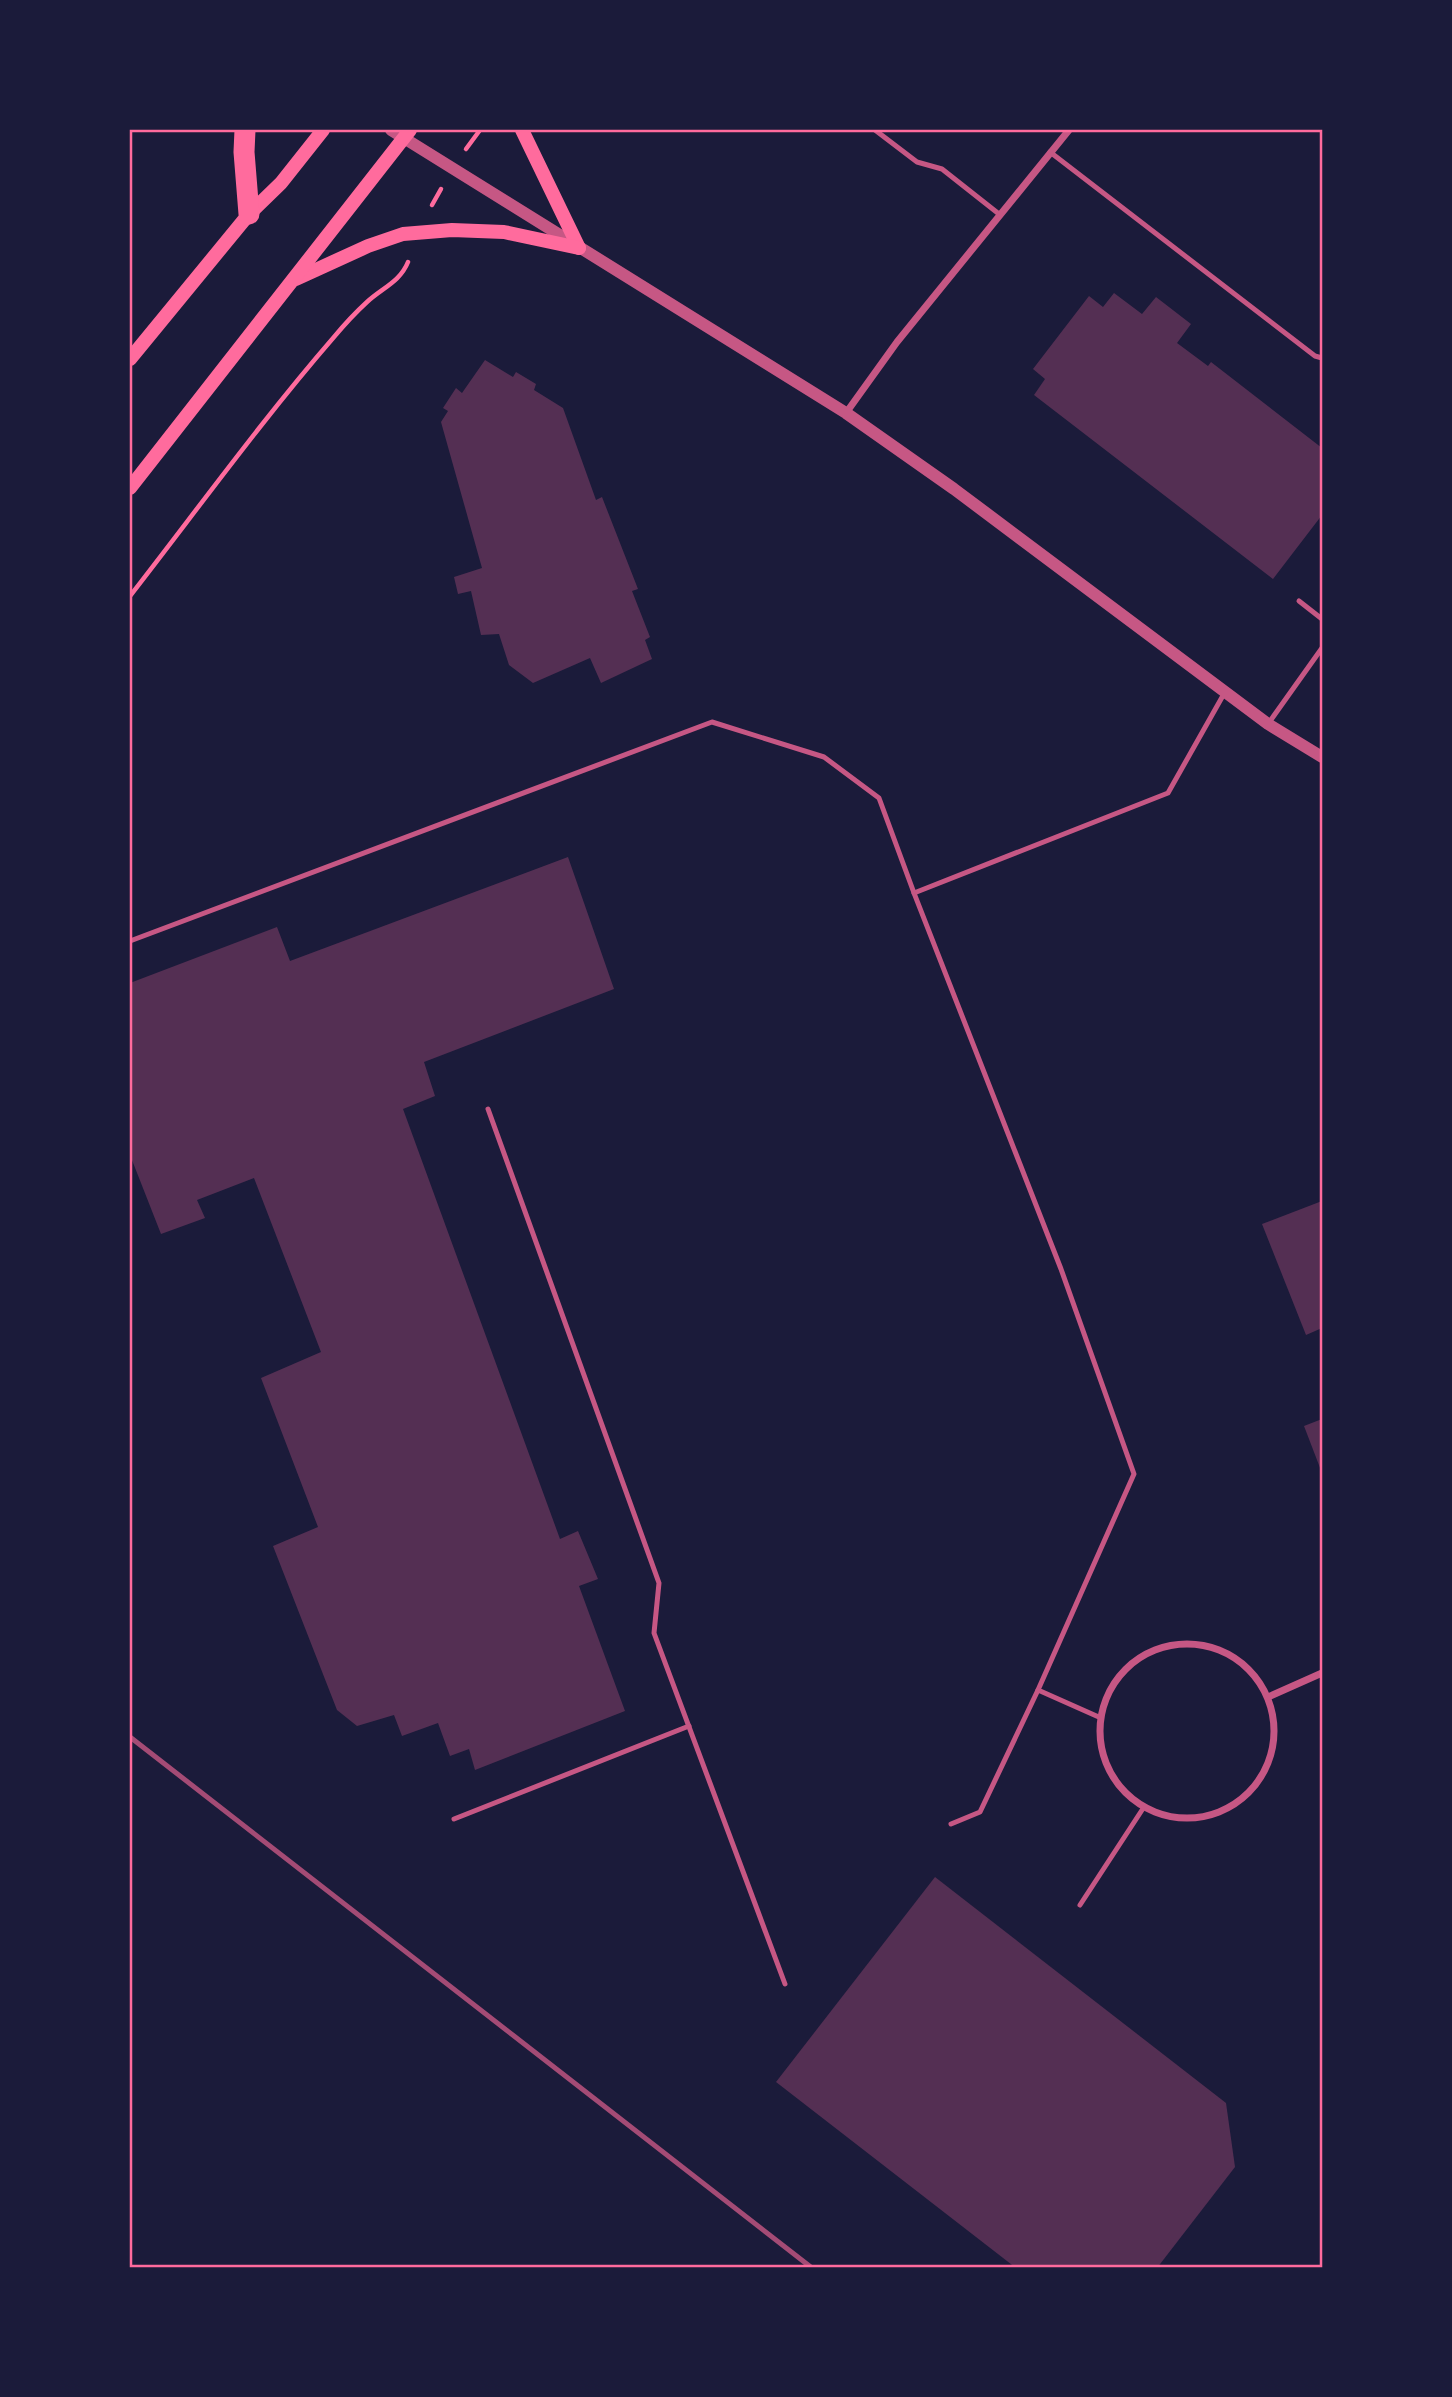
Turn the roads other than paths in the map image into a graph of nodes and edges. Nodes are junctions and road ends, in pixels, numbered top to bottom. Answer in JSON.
{"nodes":[{"id":1,"x":245,"y":130,"type":"edge"},
{"id":2,"x":323,"y":130,"type":"edge"},
{"id":3,"x":522,"y":130,"type":"edge"},
{"id":4,"x":875,"y":130,"type":"edge"},
{"id":5,"x":1069,"y":130,"type":"edge"},
{"id":6,"x":401,"y":131,"type":"edge"},
{"id":7,"x":1050,"y":152,"type":"junction"},
{"id":8,"x":249,"y":214,"type":"junction"},
{"id":9,"x":999,"y":215,"type":"junction"},
{"id":10,"x":579,"y":248,"type":"junction"},
{"id":11,"x":291,"y":281,"type":"junction"},
{"id":12,"x":1322,"y":358,"type":"edge"},
{"id":13,"x":130,"y":359,"type":"edge"},
{"id":14,"x":846,"y":413,"type":"junction"},
{"id":15,"x":130,"y":488,"type":"edge"},
{"id":16,"x":1299,"y":601,"type":"dead end"},
{"id":17,"x":1322,"y":619,"type":"edge"},
{"id":18,"x":1322,"y":648,"type":"edge"},
{"id":19,"x":1226,"y":692,"type":"junction"},
{"id":20,"x":1268,"y":724,"type":"junction"},
{"id":21,"x":1322,"y":757,"type":"edge"},
{"id":22,"x":914,"y":893,"type":"junction"},
{"id":23,"x":130,"y":942,"type":"edge"},
{"id":24,"x":488,"y":1109,"type":"dead end"},
{"id":25,"x":1322,"y":1673,"type":"edge"},
{"id":26,"x":1038,"y":1690,"type":"junction"},
{"id":27,"x":1268,"y":1696,"type":"junction"},
{"id":28,"x":1101,"y":1718,"type":"junction"},
{"id":29,"x":689,"y":1726,"type":"junction"},
{"id":30,"x":1144,"y":1807,"type":"junction"},
{"id":31,"x":454,"y":1819,"type":"dead end"},
{"id":32,"x":951,"y":1824,"type":"dead end"},
{"id":33,"x":1080,"y":1905,"type":"dead end"},
{"id":34,"x":785,"y":1984,"type":"dead end"}],
"edges":[{"from":1,"to":8,"type":"highway"},
{"from":2,"to":8,"type":"main road"},
{"from":3,"to":10,"type":"main road"},
{"from":4,"to":9,"type":"lane"},
{"from":5,"to":7,"type":"street"},
{"from":6,"to":10,"type":"street"},
{"from":6,"to":11,"type":"main road"},
{"from":7,"to":9,"type":"street"},
{"from":7,"to":12,"type":"lane"},
{"from":8,"to":13,"type":"main road"},
{"from":9,"to":14,"type":"street"},
{"from":10,"to":11,"type":"main road"},
{"from":10,"to":14,"type":"street"},
{"from":11,"to":15,"type":"main road"},
{"from":14,"to":19,"type":"street"},
{"from":16,"to":17,"type":"lane"},
{"from":18,"to":20,"type":"lane"},
{"from":19,"to":20,"type":"street"},
{"from":19,"to":22,"type":"lane"},
{"from":20,"to":21,"type":"street"},
{"from":22,"to":23,"type":"lane"},
{"from":22,"to":26,"type":"lane"},
{"from":24,"to":29,"type":"lane"},
{"from":25,"to":27,"type":"street"},
{"from":26,"to":28,"type":"lane"},
{"from":26,"to":32,"type":"lane"},
{"from":27,"to":28,"type":"street"},
{"from":27,"to":30,"type":"street"},
{"from":28,"to":30,"type":"street"},
{"from":29,"to":31,"type":"lane"},
{"from":29,"to":34,"type":"lane"},
{"from":30,"to":33,"type":"lane"}]}
